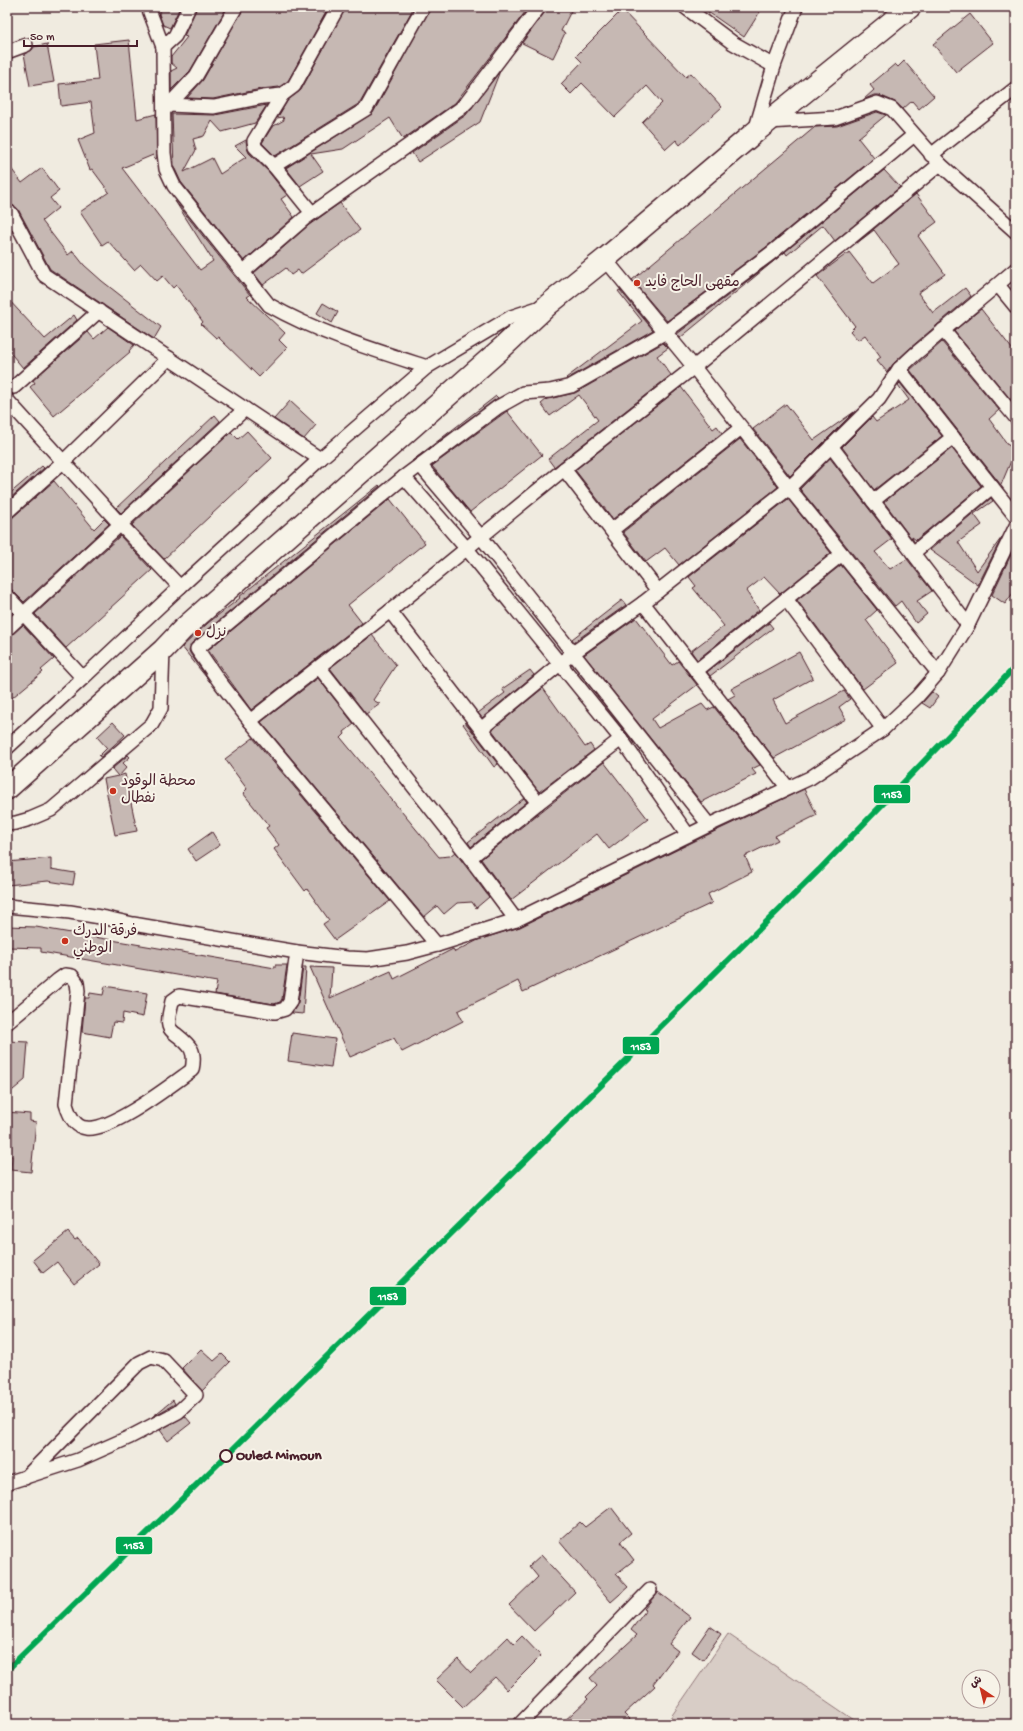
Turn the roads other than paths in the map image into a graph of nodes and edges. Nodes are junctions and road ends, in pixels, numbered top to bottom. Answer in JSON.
{"nodes":[{"id":1,"x":148,"y":7,"type":"edge"},
{"id":2,"x":190,"y":7,"type":"edge"},
{"id":3,"x":236,"y":7,"type":"edge"},
{"id":4,"x":338,"y":7,"type":"edge"},
{"id":5,"x":423,"y":7,"type":"edge"},
{"id":6,"x":539,"y":7,"type":"edge"},
{"id":7,"x":684,"y":7,"type":"edge"},
{"id":8,"x":796,"y":7,"type":"edge"},
{"id":9,"x":910,"y":7,"type":"edge"},
{"id":10,"x":26,"y":45,"type":"dead end"},
{"id":11,"x":163,"y":47,"type":"junction"},
{"id":12,"x":7,"y":52,"type":"edge"},
{"id":13,"x":774,"y":66,"type":"junction"},
{"id":14,"x":1016,"y":88,"type":"edge"},
{"id":15,"x":282,"y":95,"type":"junction"},
{"id":16,"x":166,"y":108,"type":"junction"},
{"id":17,"x":760,"y":128,"type":"junction"},
{"id":18,"x":914,"y":135,"type":"junction"},
{"id":19,"x":936,"y":159,"type":"junction"},
{"id":20,"x":274,"y":166,"type":"junction"},
{"id":21,"x":8,"y":212,"type":"edge"},
{"id":22,"x":312,"y":213,"type":"junction"},
{"id":23,"x":1016,"y":232,"type":"edge"},
{"id":24,"x":605,"y":259,"type":"junction"},
{"id":25,"x":1016,"y":269,"type":"edge"},
{"id":26,"x":243,"y":272,"type":"junction"},
{"id":27,"x":998,"y":285,"type":"junction"},
{"id":28,"x":549,"y":304,"type":"junction"},
{"id":29,"x":1016,"y":307,"type":"edge"},
{"id":30,"x":99,"y":311,"type":"junction"},
{"id":31,"x":943,"y":330,"type":"junction"},
{"id":32,"x":664,"y":333,"type":"junction"},
{"id":33,"x":169,"y":358,"type":"junction"},
{"id":34,"x":427,"y":367,"type":"junction"},
{"id":35,"x":694,"y":367,"type":"junction"},
{"id":36,"x":899,"y":369,"type":"junction"},
{"id":37,"x":9,"y":386,"type":"edge"},
{"id":38,"x":7,"y":400,"type":"edge"},
{"id":39,"x":245,"y":409,"type":"junction"},
{"id":40,"x":1016,"y":418,"type":"edge"},
{"id":41,"x":741,"y":428,"type":"junction"},
{"id":42,"x":953,"y":437,"type":"junction"},
{"id":43,"x":831,"y":446,"type":"junction"},
{"id":44,"x":320,"y":459,"type":"junction"},
{"id":45,"x":64,"y":461,"type":"junction"},
{"id":46,"x":420,"y":466,"type":"junction"},
{"id":47,"x":564,"y":469,"type":"junction"},
{"id":48,"x":404,"y":477,"type":"junction"},
{"id":49,"x":992,"y":487,"type":"junction"},
{"id":50,"x":789,"y":488,"type":"junction"},
{"id":51,"x":873,"y":501,"type":"junction"},
{"id":52,"x":7,"y":512,"type":"edge"},
{"id":53,"x":1016,"y":517,"type":"edge"},
{"id":54,"x":120,"y":524,"type":"junction"},
{"id":55,"x":1016,"y":526,"type":"edge"},
{"id":56,"x":612,"y":530,"type":"junction"},
{"id":57,"x":481,"y":537,"type":"junction"},
{"id":58,"x":467,"y":549,"type":"junction"},
{"id":59,"x":913,"y":553,"type":"junction"},
{"id":60,"x":842,"y":554,"type":"junction"},
{"id":61,"x":180,"y":587,"type":"junction"},
{"id":62,"x":658,"y":591,"type":"junction"},
{"id":63,"x":7,"y":596,"type":"edge"},
{"id":64,"x":786,"y":599,"type":"junction"},
{"id":65,"x":643,"y":603,"type":"junction"},
{"id":66,"x":390,"y":611,"type":"junction"},
{"id":67,"x":24,"y":615,"type":"junction"},
{"id":68,"x":968,"y":625,"type":"junction"},
{"id":69,"x":7,"y":630,"type":"edge"},
{"id":70,"x":183,"y":630,"type":"junction"},
{"id":71,"x":197,"y":649,"type":"junction"},
{"id":72,"x":163,"y":650,"type":"junction"},
{"id":73,"x":573,"y":652,"type":"junction"},
{"id":74,"x":559,"y":663,"type":"junction"},
{"id":75,"x":319,"y":667,"type":"junction"},
{"id":76,"x":696,"y":671,"type":"junction"},
{"id":77,"x":938,"y":673,"type":"junction"},
{"id":78,"x":83,"y":678,"type":"junction"},
{"id":79,"x":250,"y":721,"type":"junction"},
{"id":80,"x":481,"y":729,"type":"junction"},
{"id":81,"x":883,"y":729,"type":"junction"},
{"id":82,"x":621,"y":739,"type":"junction"},
{"id":83,"x":7,"y":748,"type":"edge"},
{"id":84,"x":788,"y":788,"type":"junction"},
{"id":85,"x":7,"y":789,"type":"edge"},
{"id":86,"x":538,"y":803,"type":"junction"},
{"id":87,"x":7,"y":824,"type":"edge"},
{"id":88,"x":709,"y":825,"type":"junction"},
{"id":89,"x":688,"y":835,"type":"junction"},
{"id":90,"x":470,"y":858,"type":"junction"},
{"id":91,"x":7,"y":906,"type":"edge"},
{"id":92,"x":516,"y":920,"type":"junction"},
{"id":93,"x":437,"y":945,"type":"junction"},
{"id":94,"x":297,"y":952,"type":"junction"},
{"id":95,"x":7,"y":1023,"type":"edge"},
{"id":96,"x":25,"y":1478,"type":"junction"},
{"id":97,"x":7,"y":1483,"type":"edge"},
{"id":98,"x":650,"y":1590,"type":"dead end"},
{"id":99,"x":520,"y":1724,"type":"edge"}],
"edges":[{"from":1,"to":11,"type":"street"},
{"from":2,"to":11,"type":"street"},
{"from":3,"to":16,"type":"street"},
{"from":4,"to":15,"type":"street"},
{"from":5,"to":20,"type":"street"},
{"from":6,"to":22,"type":"street"},
{"from":7,"to":13,"type":"street"},
{"from":8,"to":13,"type":"street"},
{"from":9,"to":17,"type":"main road"},
{"from":10,"to":12,"type":"street"},
{"from":11,"to":16,"type":"street"},
{"from":13,"to":17,"type":"street"},
{"from":14,"to":19,"type":"street"},
{"from":15,"to":16,"type":"street"},
{"from":15,"to":20,"type":"street"},
{"from":16,"to":26,"type":"street"},
{"from":17,"to":18,"type":"street"},
{"from":17,"to":24,"type":"main road"},
{"from":18,"to":19,"type":"street"},
{"from":18,"to":32,"type":"street"},
{"from":19,"to":23,"type":"street"},
{"from":19,"to":35,"type":"street"},
{"from":20,"to":22,"type":"street"},
{"from":21,"to":30,"type":"street"},
{"from":22,"to":26,"type":"street"},
{"from":24,"to":28,"type":"main road"},
{"from":24,"to":32,"type":"street"},
{"from":25,"to":27,"type":"street"},
{"from":26,"to":34,"type":"street"},
{"from":27,"to":29,"type":"street"},
{"from":27,"to":31,"type":"street"},
{"from":28,"to":34,"type":"street"},
{"from":28,"to":70,"type":"main road"},
{"from":30,"to":33,"type":"street"},
{"from":30,"to":37,"type":"street"},
{"from":31,"to":36,"type":"street"},
{"from":31,"to":40,"type":"street"},
{"from":32,"to":35,"type":"street"},
{"from":32,"to":46,"type":"street"},
{"from":33,"to":39,"type":"street"},
{"from":33,"to":45,"type":"street"},
{"from":34,"to":44,"type":"street"},
{"from":35,"to":41,"type":"street"},
{"from":35,"to":47,"type":"street"},
{"from":36,"to":42,"type":"street"},
{"from":36,"to":43,"type":"street"},
{"from":38,"to":45,"type":"street"},
{"from":39,"to":44,"type":"street"},
{"from":39,"to":54,"type":"street"},
{"from":41,"to":50,"type":"street"},
{"from":41,"to":56,"type":"street"},
{"from":42,"to":49,"type":"street"},
{"from":42,"to":51,"type":"street"},
{"from":43,"to":50,"type":"street"},
{"from":43,"to":51,"type":"street"},
{"from":44,"to":61,"type":"street"},
{"from":45,"to":52,"type":"street"},
{"from":45,"to":54,"type":"street"},
{"from":46,"to":48,"type":"street"},
{"from":46,"to":57,"type":"street"},
{"from":47,"to":56,"type":"street"},
{"from":47,"to":57,"type":"street"},
{"from":48,"to":58,"type":"street"},
{"from":48,"to":71,"type":"street"},
{"from":49,"to":53,"type":"street"},
{"from":49,"to":59,"type":"street"},
{"from":50,"to":60,"type":"street"},
{"from":50,"to":62,"type":"street"},
{"from":51,"to":59,"type":"street"},
{"from":54,"to":61,"type":"street"},
{"from":54,"to":67,"type":"street"},
{"from":55,"to":68,"type":"street"},
{"from":56,"to":62,"type":"street"},
{"from":57,"to":58,"type":"street"},
{"from":57,"to":73,"type":"street"},
{"from":58,"to":66,"type":"street"},
{"from":58,"to":74,"type":"street"},
{"from":59,"to":68,"type":"street"},
{"from":60,"to":64,"type":"street"},
{"from":60,"to":77,"type":"street"},
{"from":61,"to":78,"type":"street"},
{"from":62,"to":65,"type":"street"},
{"from":63,"to":67,"type":"street"},
{"from":64,"to":76,"type":"street"},
{"from":64,"to":81,"type":"street"},
{"from":65,"to":73,"type":"street"},
{"from":65,"to":76,"type":"street"},
{"from":66,"to":75,"type":"street"},
{"from":66,"to":80,"type":"street"},
{"from":67,"to":69,"type":"street"},
{"from":67,"to":78,"type":"street"},
{"from":68,"to":77,"type":"street"},
{"from":70,"to":71,"type":"street"},
{"from":70,"to":72,"type":"main road"},
{"from":71,"to":79,"type":"street"},
{"from":72,"to":85,"type":"main road"},
{"from":72,"to":87,"type":"street"},
{"from":73,"to":74,"type":"street"},
{"from":73,"to":88,"type":"street"},
{"from":74,"to":80,"type":"street"},
{"from":74,"to":82,"type":"street"},
{"from":75,"to":79,"type":"street"},
{"from":75,"to":90,"type":"street"},
{"from":76,"to":84,"type":"street"},
{"from":77,"to":81,"type":"street"},
{"from":78,"to":83,"type":"street"},
{"from":79,"to":93,"type":"street"},
{"from":80,"to":86,"type":"street"},
{"from":81,"to":84,"type":"street"},
{"from":82,"to":86,"type":"street"},
{"from":82,"to":89,"type":"street"},
{"from":84,"to":88,"type":"street"},
{"from":86,"to":90,"type":"street"},
{"from":88,"to":89,"type":"street"},
{"from":89,"to":92,"type":"street"},
{"from":90,"to":92,"type":"street"},
{"from":91,"to":94,"type":"street"},
{"from":92,"to":93,"type":"street"},
{"from":93,"to":94,"type":"street"},
{"from":94,"to":95,"type":"street"},
{"from":96,"to":96,"type":"street"},
{"from":96,"to":97,"type":"street"},
{"from":98,"to":99,"type":"street"}]}
